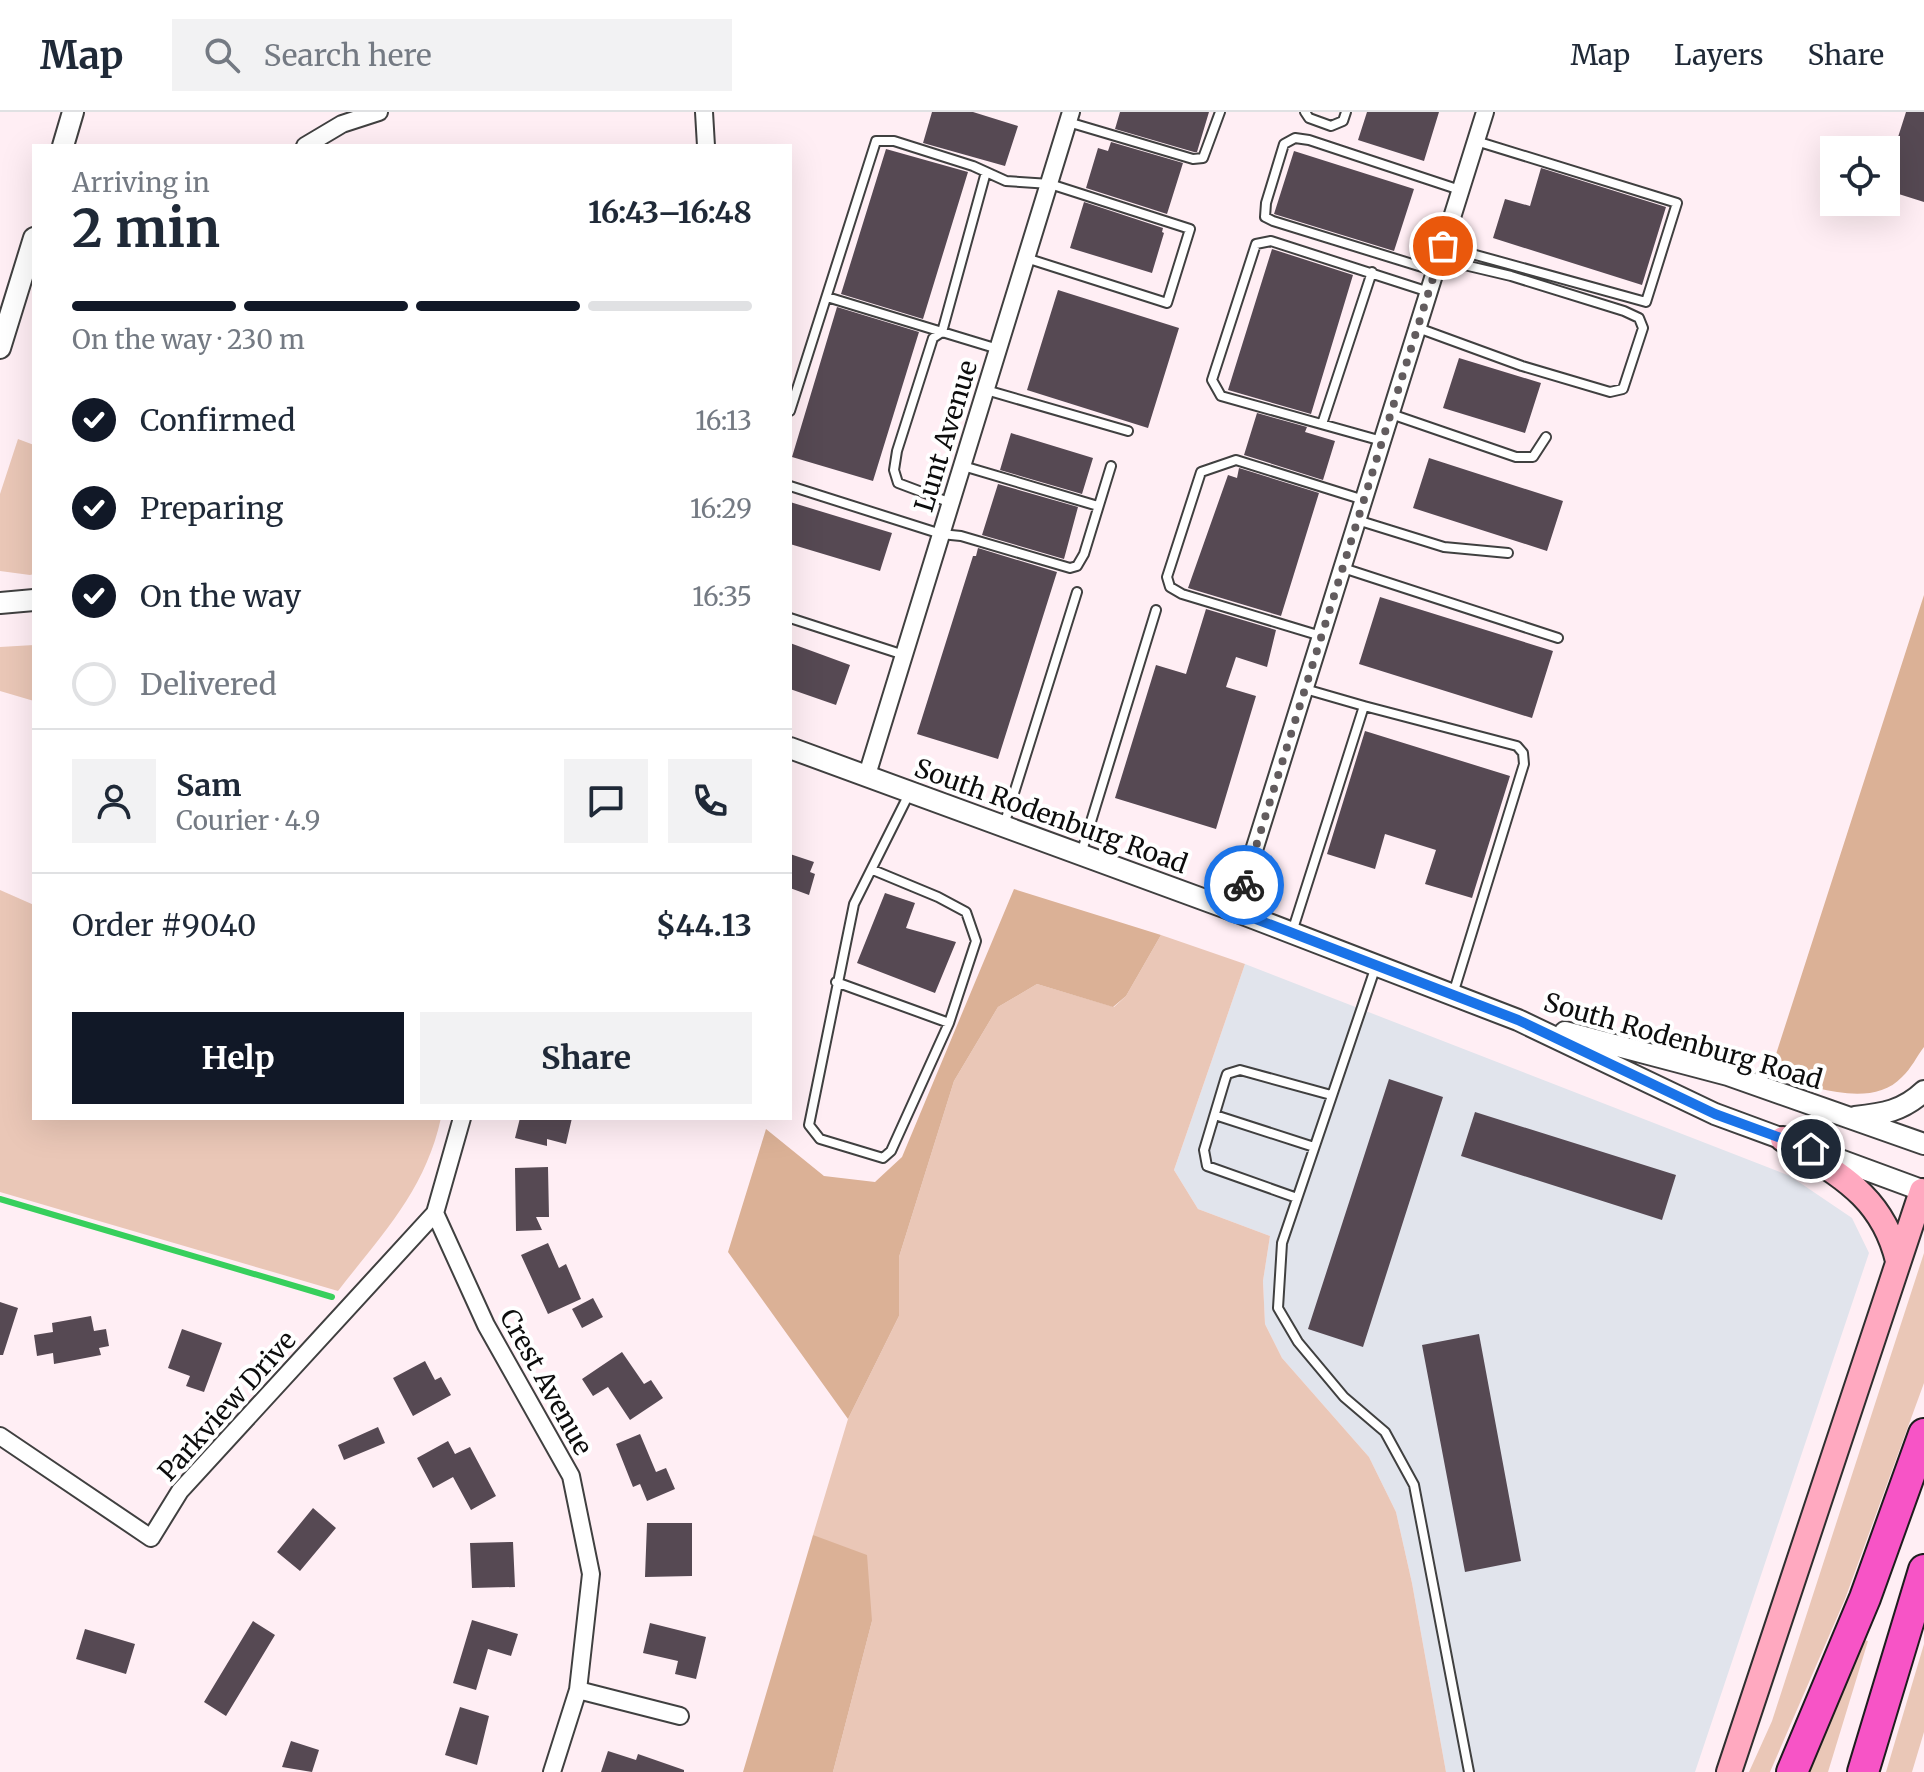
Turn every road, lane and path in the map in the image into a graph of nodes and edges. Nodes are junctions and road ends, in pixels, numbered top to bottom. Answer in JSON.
{"nodes":[{"id":1,"x":73,"y":112,"type":"edge"},
{"id":2,"x":379,"y":112,"type":"edge"},
{"id":3,"x":704,"y":112,"type":"edge"},
{"id":4,"x":1220,"y":112,"type":"edge"},
{"id":5,"x":1305,"y":112,"type":"edge"},
{"id":6,"x":1346,"y":112,"type":"edge"},
{"id":7,"x":1485,"y":112,"type":"edge"},
{"id":8,"x":1069,"y":117,"type":"edge"},
{"id":9,"x":1476,"y":141,"type":"junction"},
{"id":10,"x":64,"y":144,"type":"edge"},
{"id":11,"x":308,"y":144,"type":"edge"},
{"id":12,"x":706,"y":144,"type":"edge"},
{"id":13,"x":986,"y":172,"type":"junction"},
{"id":14,"x":1050,"y":184,"type":"junction"},
{"id":15,"x":1460,"y":190,"type":"junction"},
{"id":16,"x":32,"y":244,"type":"edge"},
{"id":17,"x":1026,"y":258,"type":"junction"},
{"id":18,"x":1439,"y":259,"type":"junction"},
{"id":19,"x":1372,"y":272,"type":"junction"},
{"id":20,"x":1429,"y":292,"type":"junction"},
{"id":21,"x":827,"y":297,"type":"junction"},
{"id":22,"x":1417,"y":328,"type":"junction"},
{"id":23,"x":942,"y":332,"type":"junction"},
{"id":24,"x":0,"y":348,"type":"edge"},
{"id":25,"x":998,"y":349,"type":"junction"},
{"id":26,"x":985,"y":390,"type":"junction"},
{"id":27,"x":792,"y":405,"type":"edge"},
{"id":28,"x":1390,"y":414,"type":"junction"},
{"id":29,"x":1322,"y":424,"type":"junction"},
{"id":30,"x":1128,"y":431,"type":"dead end"},
{"id":31,"x":1546,"y":437,"type":"dead end"},
{"id":32,"x":1382,"y":441,"type":"junction"},
{"id":33,"x":962,"y":466,"type":"junction"},
{"id":34,"x":1111,"y":466,"type":"dead end"},
{"id":35,"x":792,"y":487,"type":"edge"},
{"id":36,"x":1364,"y":500,"type":"junction"},
{"id":37,"x":951,"y":503,"type":"junction"},
{"id":38,"x":1098,"y":506,"type":"junction"},
{"id":39,"x":1357,"y":520,"type":"junction"},
{"id":40,"x":941,"y":534,"type":"junction"},
{"id":41,"x":1508,"y":553,"type":"dead end"},
{"id":42,"x":1343,"y":568,"type":"junction"},
{"id":43,"x":1077,"y":592,"type":"dead end"},
{"id":44,"x":32,"y":600,"type":"edge"},
{"id":45,"x":0,"y":603,"type":"edge"},
{"id":46,"x":1156,"y":610,"type":"dead end"},
{"id":47,"x":792,"y":619,"type":"edge"},
{"id":48,"x":1321,"y":636,"type":"junction"},
{"id":49,"x":1558,"y":638,"type":"dead end"},
{"id":50,"x":904,"y":655,"type":"junction"},
{"id":51,"x":1305,"y":689,"type":"junction"},
{"id":52,"x":1364,"y":706,"type":"junction"},
{"id":53,"x":792,"y":749,"type":"edge"},
{"id":54,"x":867,"y":775,"type":"junction"},
{"id":55,"x":911,"y":791,"type":"junction"},
{"id":56,"x":1003,"y":826,"type":"junction"},
{"id":57,"x":1081,"y":854,"type":"junction"},
{"id":58,"x":873,"y":870,"type":"junction"},
{"id":59,"x":1235,"y":911,"type":"junction"},
{"id":60,"x":1292,"y":933,"type":"junction"},
{"id":61,"x":1376,"y":965,"type":"junction"},
{"id":62,"x":836,"y":982,"type":"junction"},
{"id":63,"x":1453,"y":995,"type":"junction"},
{"id":64,"x":1518,"y":1020,"type":"junction"},
{"id":65,"x":949,"y":1023,"type":"junction"},
{"id":66,"x":1924,"y":1091,"type":"edge"},
{"id":67,"x":1331,"y":1095,"type":"junction"},
{"id":68,"x":1215,"y":1115,"type":"junction"},
{"id":69,"x":1848,"y":1118,"type":"junction"},
{"id":70,"x":461,"y":1120,"type":"edge"},
{"id":71,"x":1783,"y":1139,"type":"junction"},
{"id":72,"x":1924,"y":1144,"type":"edge"},
{"id":73,"x":1314,"y":1147,"type":"junction"},
{"id":74,"x":1923,"y":1189,"type":"edge"},
{"id":75,"x":1297,"y":1198,"type":"junction"},
{"id":76,"x":435,"y":1213,"type":"junction"},
{"id":77,"x":1898,"y":1261,"type":"junction"},
{"id":78,"x":1924,"y":1434,"type":"edge"},
{"id":79,"x":0,"y":1436,"type":"edge"},
{"id":80,"x":1924,"y":1570,"type":"edge"},
{"id":81,"x":578,"y":1690,"type":"junction"},
{"id":82,"x":680,"y":1716,"type":"dead end"},
{"id":83,"x":552,"y":1772,"type":"edge"},
{"id":84,"x":1469,"y":1772,"type":"edge"},
{"id":85,"x":1729,"y":1772,"type":"edge"},
{"id":86,"x":1792,"y":1772,"type":"edge"},
{"id":87,"x":1863,"y":1772,"type":"edge"}],
"edges":[{"from":1,"to":10,"type":"street"},
{"from":2,"to":11,"type":"street"},
{"from":3,"to":12,"type":"street"},
{"from":4,"to":8,"type":"lane"},
{"from":5,"to":6,"type":"lane"},
{"from":7,"to":9,"type":"street"},
{"from":8,"to":14,"type":"street","name":"Lunt Avenue"},
{"from":9,"to":15,"type":"street"},
{"from":9,"to":18,"type":"lane"},
{"from":13,"to":14,"type":"lane"},
{"from":13,"to":21,"type":"lane"},
{"from":13,"to":23,"type":"lane"},
{"from":14,"to":17,"type":"street","name":"Lunt Avenue"},
{"from":14,"to":17,"type":"lane"},
{"from":15,"to":18,"type":"street"},
{"from":15,"to":18,"type":"lane"},
{"from":16,"to":24,"type":"street"},
{"from":17,"to":25,"type":"street","name":"Lunt Avenue"},
{"from":18,"to":20,"type":"street"},
{"from":18,"to":22,"type":"lane"},
{"from":19,"to":20,"type":"lane"},
{"from":19,"to":29,"type":"lane"},
{"from":19,"to":29,"type":"lane"},
{"from":20,"to":22,"type":"street"},
{"from":21,"to":23,"type":"lane"},
{"from":21,"to":27,"type":"lane"},
{"from":22,"to":28,"type":"street"},
{"from":23,"to":25,"type":"lane"},
{"from":23,"to":37,"type":"lane"},
{"from":25,"to":26,"type":"street","name":"Lunt Avenue"},
{"from":26,"to":30,"type":"lane"},
{"from":26,"to":33,"type":"street","name":"Lunt Avenue"},
{"from":28,"to":31,"type":"lane"},
{"from":28,"to":32,"type":"street"},
{"from":29,"to":32,"type":"lane"},
{"from":32,"to":36,"type":"street"},
{"from":33,"to":37,"type":"street","name":"Lunt Avenue"},
{"from":33,"to":38,"type":"lane"},
{"from":34,"to":38,"type":"lane"},
{"from":35,"to":40,"type":"lane"},
{"from":36,"to":39,"type":"street"},
{"from":36,"to":48,"type":"lane"},
{"from":37,"to":40,"type":"street","name":"Lunt Avenue"},
{"from":38,"to":40,"type":"lane"},
{"from":39,"to":41,"type":"lane"},
{"from":39,"to":42,"type":"street"},
{"from":40,"to":50,"type":"street","name":"Lunt Avenue"},
{"from":42,"to":48,"type":"street"},
{"from":42,"to":49,"type":"lane"},
{"from":43,"to":56,"type":"lane"},
{"from":44,"to":45,"type":"street"},
{"from":46,"to":57,"type":"lane"},
{"from":47,"to":50,"type":"lane"},
{"from":48,"to":51,"type":"street"},
{"from":50,"to":54,"type":"street","name":"Lunt Avenue"},
{"from":51,"to":52,"type":"lane"},
{"from":51,"to":59,"type":"street"},
{"from":52,"to":60,"type":"lane"},
{"from":52,"to":63,"type":"lane"},
{"from":53,"to":54,"type":"street","name":"South Rodenburg Road"},
{"from":54,"to":55,"type":"street","name":"South Rodenburg Road"},
{"from":55,"to":56,"type":"street","name":"South Rodenburg Road"},
{"from":55,"to":58,"type":"lane"},
{"from":56,"to":57,"type":"street","name":"South Rodenburg Road"},
{"from":57,"to":59,"type":"street","name":"South Rodenburg Road"},
{"from":58,"to":62,"type":"lane"},
{"from":58,"to":65,"type":"lane"},
{"from":59,"to":60,"type":"street","name":"South Rodenburg Road"},
{"from":60,"to":61,"type":"street","name":"South Rodenburg Road"},
{"from":61,"to":63,"type":"street","name":"South Rodenburg Road"},
{"from":61,"to":67,"type":"lane"},
{"from":62,"to":65,"type":"lane"},
{"from":62,"to":65,"type":"lane"},
{"from":63,"to":64,"type":"street","name":"South Rodenburg Road"},
{"from":64,"to":69,"type":"street","name":"South Rodenburg Road"},
{"from":64,"to":71,"type":"street","name":"South Rodenburg Road"},
{"from":66,"to":69,"type":"street"},
{"from":67,"to":68,"type":"lane"},
{"from":67,"to":73,"type":"lane"},
{"from":68,"to":73,"type":"lane"},
{"from":68,"to":75,"type":"lane"},
{"from":69,"to":72,"type":"street","name":"South Rodenburg Road"},
{"from":70,"to":76,"type":"street"},
{"from":71,"to":74,"type":"street","name":"South Rodenburg Road"},
{"from":71,"to":77,"type":"main road"},
{"from":73,"to":75,"type":"lane"},
{"from":74,"to":77,"type":"main road"},
{"from":75,"to":84,"type":"lane"},
{"from":76,"to":79,"type":"street","name":"Parkview Drive"},
{"from":76,"to":81,"type":"street","name":"Crest Avenue"},
{"from":77,"to":85,"type":"main road"},
{"from":78,"to":86,"type":"highway"},
{"from":80,"to":87,"type":"highway"},
{"from":81,"to":82,"type":"street"},
{"from":81,"to":83,"type":"street","name":"Crest Avenue"}]}
